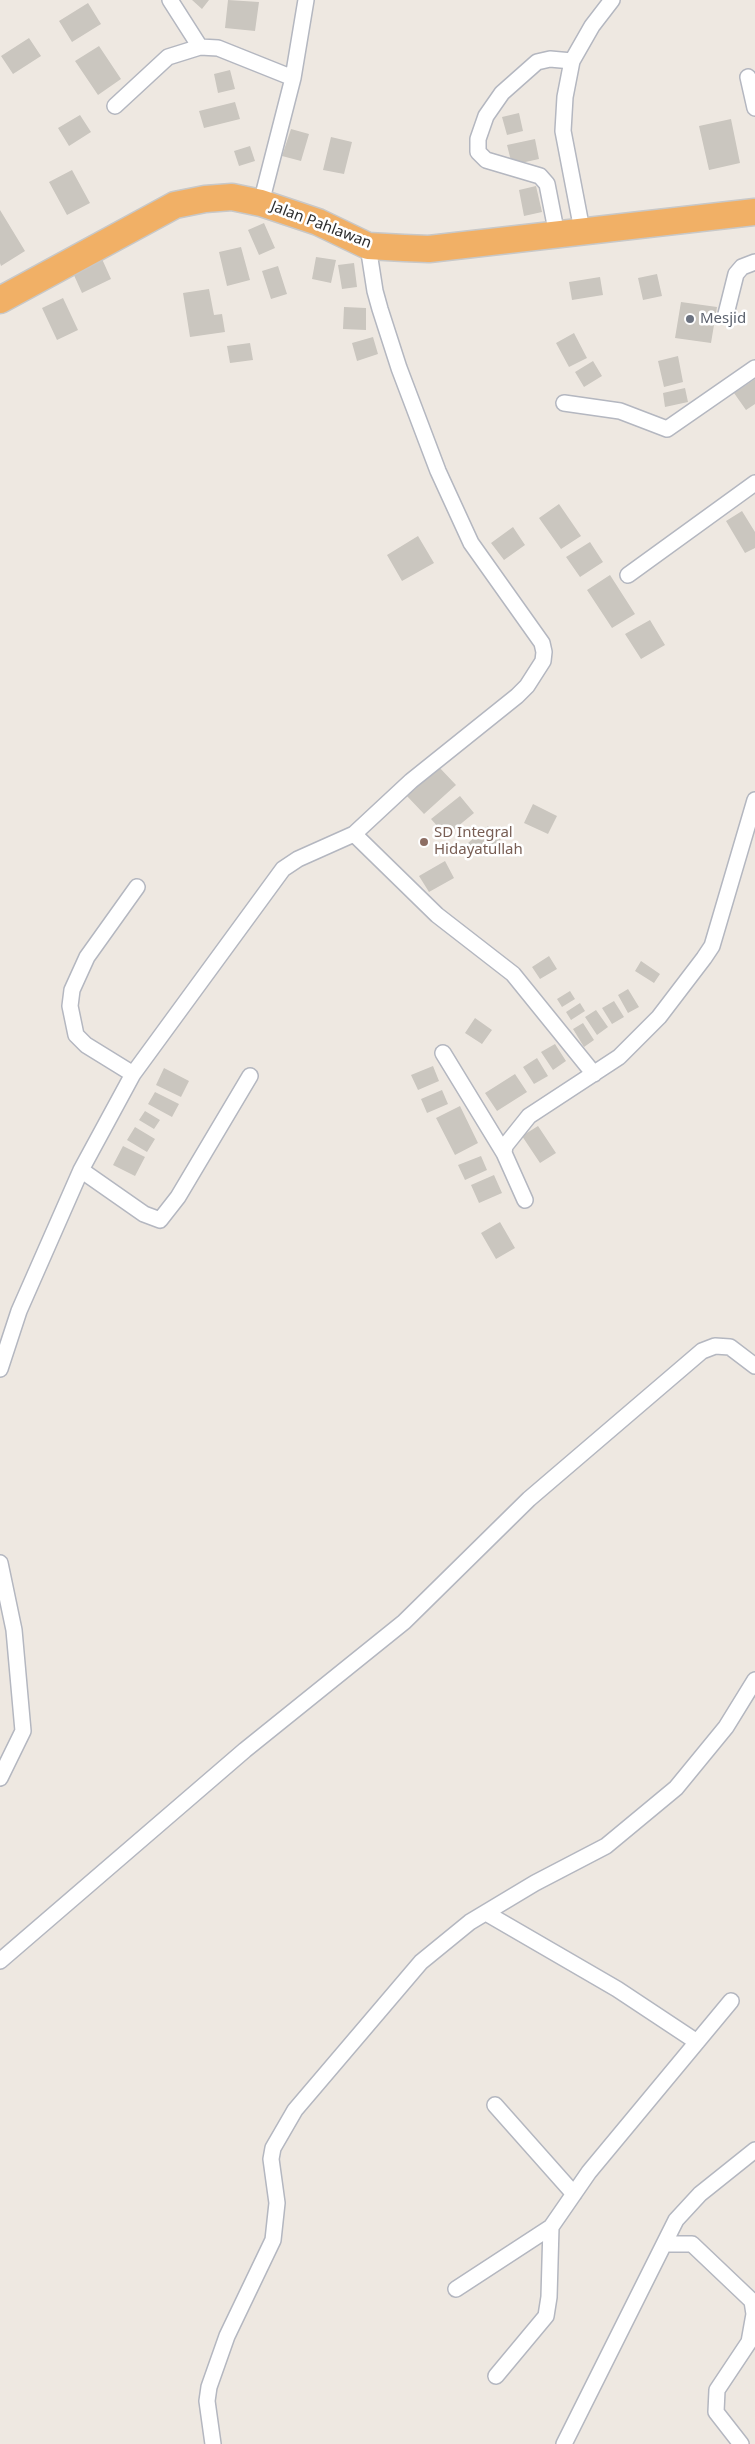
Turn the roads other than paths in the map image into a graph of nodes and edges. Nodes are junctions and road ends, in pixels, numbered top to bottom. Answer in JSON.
{"nodes":[{"id":1,"x":170,"y":0,"type":"edge"},
{"id":2,"x":306,"y":0,"type":"edge"},
{"id":3,"x":612,"y":0,"type":"edge"},
{"id":4,"x":200,"y":47,"type":"junction"},
{"id":5,"x":572,"y":61,"type":"junction"},
{"id":6,"x":748,"y":77,"type":"dead end"},
{"id":7,"x":293,"y":78,"type":"junction"},
{"id":8,"x":115,"y":106,"type":"dead end"},
{"id":9,"x":755,"y":108,"type":"edge"},
{"id":10,"x":261,"y":203,"type":"junction"},
{"id":11,"x":755,"y":212,"type":"edge"},
{"id":12,"x":569,"y":232,"type":"junction"},
{"id":13,"x":368,"y":246,"type":"junction"},
{"id":14,"x":755,"y":262,"type":"edge"},
{"id":15,"x":0,"y":300,"type":"edge"},
{"id":16,"x":726,"y":314,"type":"dead end"},
{"id":17,"x":755,"y":368,"type":"edge"},
{"id":18,"x":564,"y":403,"type":"dead end"},
{"id":19,"x":755,"y":483,"type":"edge"},
{"id":20,"x":628,"y":574,"type":"dead end"},
{"id":21,"x":755,"y":800,"type":"edge"},
{"id":22,"x":354,"y":834,"type":"junction"},
{"id":23,"x":137,"y":887,"type":"dead end"},
{"id":24,"x":444,"y":1053,"type":"dead end"},
{"id":25,"x":133,"y":1074,"type":"junction"},
{"id":26,"x":594,"y":1074,"type":"junction"},
{"id":27,"x":250,"y":1076,"type":"dead end"},
{"id":28,"x":504,"y":1153,"type":"junction"},
{"id":29,"x":81,"y":1170,"type":"junction"},
{"id":30,"x":525,"y":1200,"type":"dead end"},
{"id":31,"x":755,"y":1366,"type":"edge"},
{"id":32,"x":0,"y":1369,"type":"edge"},
{"id":33,"x":0,"y":1563,"type":"edge"},
{"id":34,"x":755,"y":1680,"type":"edge"},
{"id":35,"x":0,"y":1778,"type":"edge"},
{"id":36,"x":486,"y":1913,"type":"junction"},
{"id":37,"x":0,"y":1961,"type":"edge"},
{"id":38,"x":731,"y":2001,"type":"dead end"},
{"id":39,"x":697,"y":2042,"type":"junction"},
{"id":40,"x":495,"y":2105,"type":"dead end"},
{"id":41,"x":755,"y":2150,"type":"edge"},
{"id":42,"x":574,"y":2194,"type":"junction"},
{"id":43,"x":551,"y":2227,"type":"junction"},
{"id":44,"x":664,"y":2244,"type":"junction"},
{"id":45,"x":456,"y":2289,"type":"dead end"},
{"id":46,"x":496,"y":2376,"type":"dead end"},
{"id":47,"x":213,"y":2444,"type":"edge"},
{"id":48,"x":564,"y":2444,"type":"edge"},
{"id":49,"x":741,"y":2444,"type":"edge"}],
"edges":[{"from":1,"to":4,"type":"street"},
{"from":2,"to":7,"type":"street"},
{"from":3,"to":5,"type":"street"},
{"from":4,"to":7,"type":"street"},
{"from":4,"to":8,"type":"street"},
{"from":5,"to":12,"type":"street"},
{"from":5,"to":12,"type":"street"},
{"from":6,"to":9,"type":"street"},
{"from":7,"to":10,"type":"street"},
{"from":10,"to":13,"type":"highway","name":"Jalan Pahlawan"},
{"from":10,"to":15,"type":"highway","name":"Jalan Pahlawan"},
{"from":11,"to":12,"type":"highway","name":"Jalan Pahlawan"},
{"from":12,"to":13,"type":"highway","name":"Jalan Pahlawan"},
{"from":13,"to":22,"type":"street"},
{"from":14,"to":16,"type":"street"},
{"from":17,"to":18,"type":"street"},
{"from":19,"to":20,"type":"street"},
{"from":21,"to":26,"type":"street"},
{"from":22,"to":25,"type":"street"},
{"from":22,"to":26,"type":"street"},
{"from":23,"to":25,"type":"street"},
{"from":24,"to":28,"type":"street"},
{"from":25,"to":29,"type":"street"},
{"from":26,"to":28,"type":"street"},
{"from":27,"to":29,"type":"street"},
{"from":28,"to":30,"type":"street"},
{"from":29,"to":32,"type":"street"},
{"from":31,"to":37,"type":"street"},
{"from":33,"to":35,"type":"street"},
{"from":34,"to":36,"type":"street"},
{"from":36,"to":39,"type":"street"},
{"from":36,"to":47,"type":"street"},
{"from":38,"to":39,"type":"street"},
{"from":39,"to":42,"type":"street"},
{"from":40,"to":42,"type":"street"},
{"from":41,"to":44,"type":"street"},
{"from":42,"to":43,"type":"street"},
{"from":43,"to":45,"type":"street"},
{"from":43,"to":46,"type":"street"},
{"from":44,"to":48,"type":"street"},
{"from":44,"to":49,"type":"street"}]}
